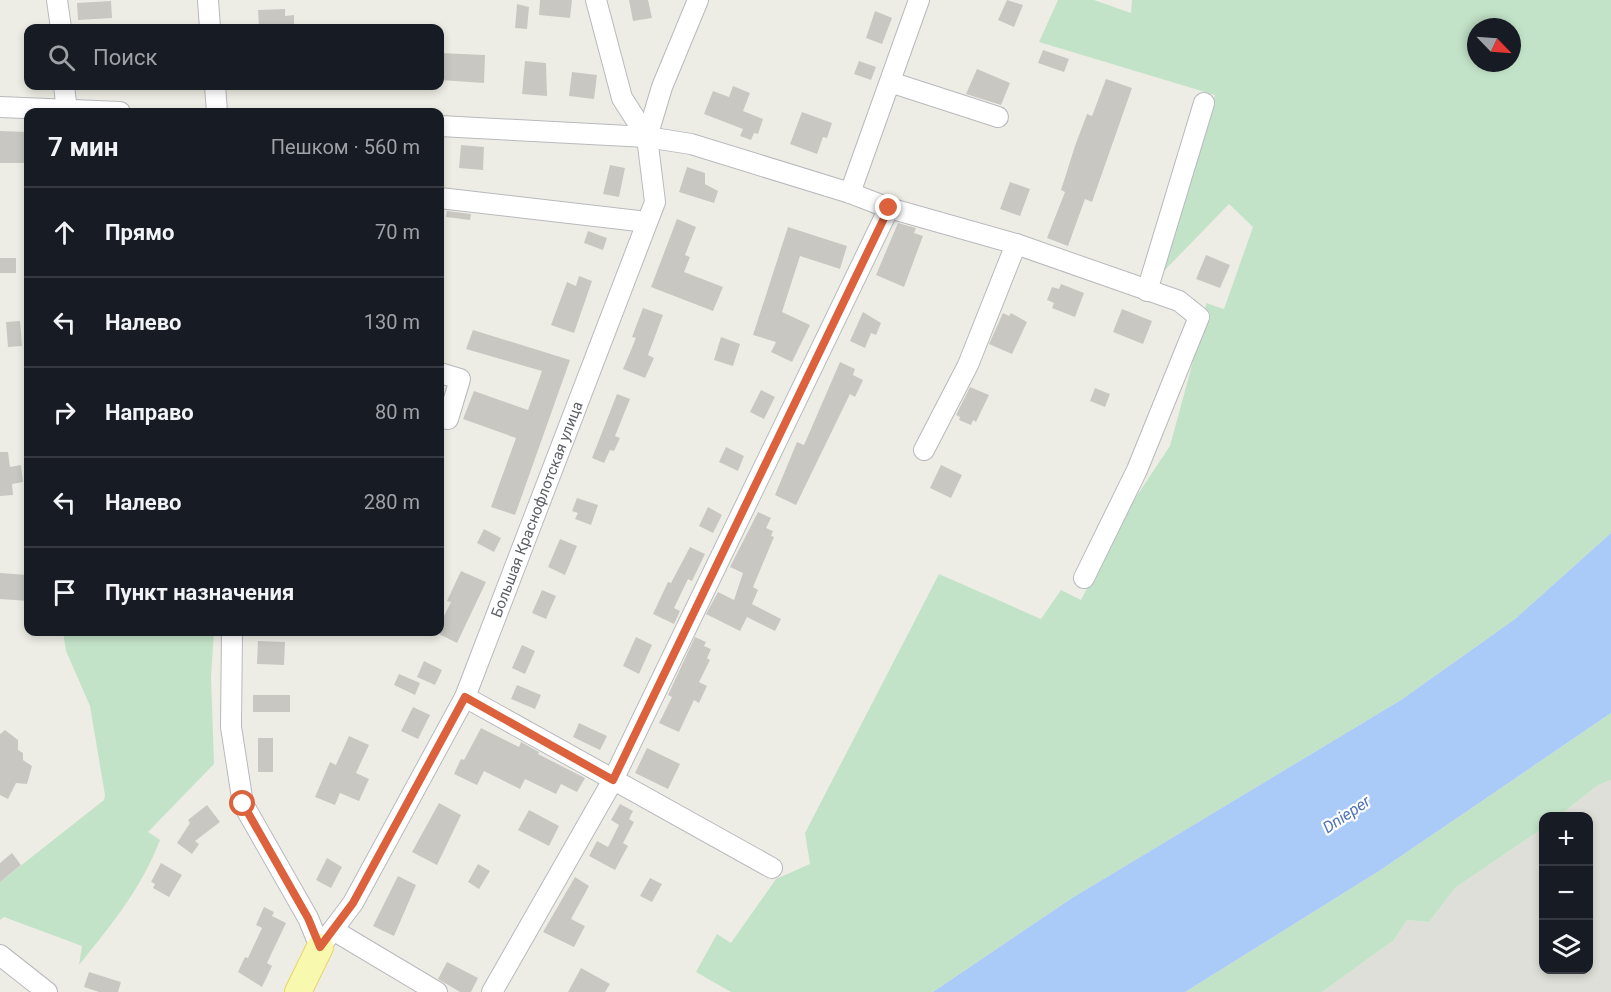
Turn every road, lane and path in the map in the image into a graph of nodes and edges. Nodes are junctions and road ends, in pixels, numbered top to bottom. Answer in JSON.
{"nodes":[{"id":1,"x":57,"y":0,"type":"edge"},
{"id":2,"x":208,"y":0,"type":"edge"},
{"id":3,"x":596,"y":0,"type":"edge"},
{"id":4,"x":698,"y":0,"type":"edge"},
{"id":5,"x":919,"y":0,"type":"edge"},
{"id":6,"x":60,"y":24,"type":"edge"},
{"id":7,"x":210,"y":24,"type":"edge"},
{"id":8,"x":890,"y":82,"type":"junction"},
{"id":9,"x":64,"y":90,"type":"edge"},
{"id":10,"x":214,"y":90,"type":"edge"},
{"id":11,"x":1204,"y":103,"type":"dead end"},
{"id":12,"x":0,"y":107,"type":"edge"},
{"id":13,"x":24,"y":108,"type":"edge"},
{"id":14,"x":67,"y":108,"type":"edge"},
{"id":15,"x":217,"y":108,"type":"edge"},
{"id":16,"x":998,"y":117,"type":"dead end"},
{"id":17,"x":444,"y":126,"type":"edge"},
{"id":18,"x":647,"y":137,"type":"junction"},
{"id":19,"x":850,"y":193,"type":"junction"},
{"id":20,"x":444,"y":198,"type":"edge"},
{"id":21,"x":889,"y":208,"type":"junction"},
{"id":22,"x":647,"y":222,"type":"junction"},
{"id":23,"x":1016,"y":244,"type":"junction"},
{"id":24,"x":1147,"y":291,"type":"junction"},
{"id":25,"x":444,"y":374,"type":"edge"},
{"id":26,"x":444,"y":418,"type":"edge"},
{"id":27,"x":924,"y":450,"type":"dead end"},
{"id":28,"x":1084,"y":578,"type":"dead end"},
{"id":29,"x":231,"y":636,"type":"edge"},
{"id":30,"x":465,"y":697,"type":"junction"},
{"id":31,"x":613,"y":780,"type":"junction"},
{"id":32,"x":772,"y":868,"type":"dead end"},
{"id":33,"x":326,"y":939,"type":"junction"},
{"id":34,"x":0,"y":955,"type":"edge"},
{"id":35,"x":47,"y":992,"type":"edge"},
{"id":36,"x":298,"y":992,"type":"edge"},
{"id":37,"x":437,"y":992,"type":"edge"},
{"id":38,"x":492,"y":992,"type":"edge"}],
"edges":[{"from":1,"to":6,"type":"street"},
{"from":2,"to":7,"type":"street"},
{"from":3,"to":18,"type":"street","name":"Большая Краснофлотская улица"},
{"from":4,"to":18,"type":"street"},
{"from":5,"to":8,"type":"street"},
{"from":8,"to":16,"type":"street"},
{"from":8,"to":19,"type":"street"},
{"from":9,"to":14,"type":"street"},
{"from":10,"to":15,"type":"street"},
{"from":11,"to":24,"type":"street"},
{"from":12,"to":13,"type":"street"},
{"from":17,"to":18,"type":"street"},
{"from":18,"to":19,"type":"street"},
{"from":18,"to":22,"type":"street","name":"Большая Краснофлотская улица"},
{"from":19,"to":21,"type":"street"},
{"from":20,"to":22,"type":"street"},
{"from":21,"to":23,"type":"street"},
{"from":21,"to":31,"type":"street"},
{"from":22,"to":30,"type":"street","name":"Большая Краснофлотская улица"},
{"from":23,"to":24,"type":"street"},
{"from":23,"to":27,"type":"street"},
{"from":24,"to":28,"type":"street"},
{"from":25,"to":26,"type":"street"},
{"from":29,"to":33,"type":"street"},
{"from":30,"to":31,"type":"street"},
{"from":30,"to":33,"type":"street","name":"Большая Краснофлотская улица"},
{"from":31,"to":32,"type":"street"},
{"from":31,"to":38,"type":"street"},
{"from":33,"to":36,"type":"main road","name":"Большая Краснофлотская улица"},
{"from":33,"to":37,"type":"street"},
{"from":34,"to":35,"type":"street"}]}
